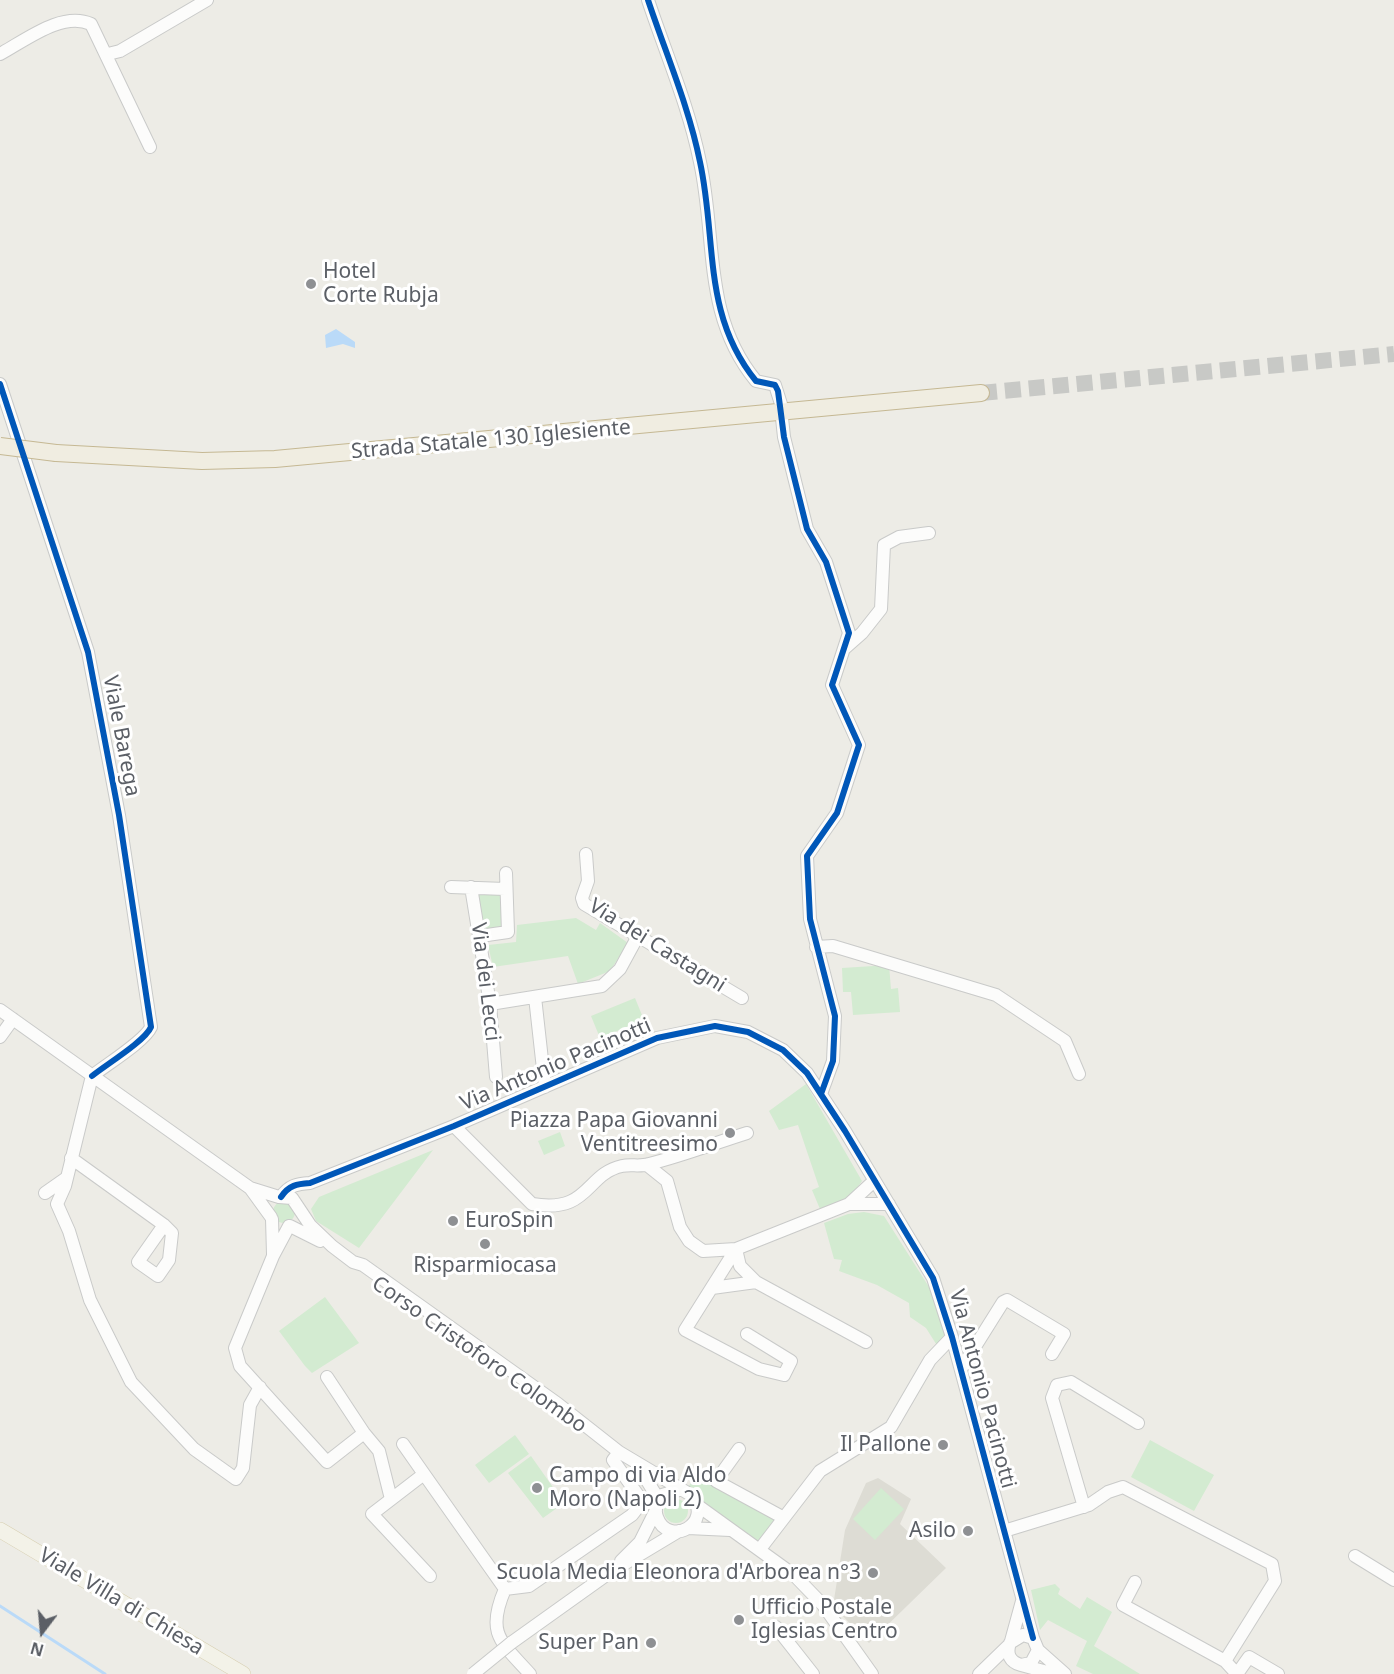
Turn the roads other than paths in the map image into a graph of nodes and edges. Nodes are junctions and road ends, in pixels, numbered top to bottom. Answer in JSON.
{"nodes":[{"id":1,"x":207,"y":0,"type":"edge"},
{"id":2,"x":648,"y":0,"type":"edge"},
{"id":3,"x":0,"y":54,"type":"edge"},
{"id":4,"x":108,"y":54,"type":"junction"},
{"id":5,"x":150,"y":147,"type":"dead end"},
{"id":6,"x":0,"y":384,"type":"edge"},
{"id":7,"x":981,"y":393,"type":"tunnel mouth"},
{"id":8,"x":781,"y":404,"type":"dead end"},
{"id":9,"x":782,"y":418,"type":"dead end"},
{"id":10,"x":0,"y":446,"type":"edge"},
{"id":11,"x":929,"y":533,"type":"dead end"},
{"id":12,"x":844,"y":648,"type":"junction"},
{"id":13,"x":586,"y":854,"type":"dead end"},
{"id":14,"x":506,"y":873,"type":"dead end"},
{"id":15,"x":451,"y":887,"type":"dead end"},
{"id":16,"x":471,"y":887,"type":"junction"},
{"id":17,"x":505,"y":889,"type":"junction"},
{"id":18,"x":480,"y":936,"type":"junction"},
{"id":19,"x":638,"y":936,"type":"junction"},
{"id":20,"x":816,"y":947,"type":"junction"},
{"id":21,"x":535,"y":997,"type":"junction"},
{"id":22,"x":742,"y":998,"type":"dead end"},
{"id":23,"x":490,"y":1004,"type":"junction"},
{"id":24,"x":0,"y":1010,"type":"edge"},
{"id":25,"x":13,"y":1019,"type":"junction"},
{"id":26,"x":0,"y":1037,"type":"edge"},
{"id":27,"x":1079,"y":1074,"type":"dead end"},
{"id":28,"x":92,"y":1076,"type":"junction"},
{"id":29,"x":496,"y":1077,"type":"dead end"},
{"id":30,"x":545,"y":1087,"type":"junction"},
{"id":31,"x":821,"y":1094,"type":"junction"},
{"id":32,"x":454,"y":1126,"type":"junction"},
{"id":33,"x":747,"y":1133,"type":"dead end"},
{"id":34,"x":71,"y":1158,"type":"junction"},
{"id":35,"x":647,"y":1165,"type":"junction"},
{"id":36,"x":65,"y":1179,"type":"junction"},
{"id":37,"x":874,"y":1180,"type":"junction"},
{"id":38,"x":310,"y":1183,"type":"junction"},
{"id":39,"x":250,"y":1188,"type":"junction"},
{"id":40,"x":45,"y":1194,"type":"dead end"},
{"id":41,"x":280,"y":1197,"type":"junction"},
{"id":42,"x":849,"y":1204,"type":"junction"},
{"id":43,"x":889,"y":1204,"type":"junction"},
{"id":44,"x":300,"y":1207,"type":"junction"},
{"id":45,"x":271,"y":1218,"type":"junction"},
{"id":46,"x":164,"y":1225,"type":"junction"},
{"id":47,"x":290,"y":1226,"type":"junction"},
{"id":48,"x":332,"y":1246,"type":"junction"},
{"id":49,"x":736,"y":1249,"type":"junction"},
{"id":50,"x":273,"y":1256,"type":"junction"},
{"id":51,"x":756,"y":1282,"type":"junction"},
{"id":52,"x":712,"y":1288,"type":"junction"},
{"id":53,"x":747,"y":1334,"type":"dead end"},
{"id":54,"x":952,"y":1337,"type":"junction"},
{"id":55,"x":866,"y":1342,"type":"dead end"},
{"id":56,"x":1052,"y":1354,"type":"dead end"},
{"id":57,"x":961,"y":1369,"type":"junction"},
{"id":58,"x":327,"y":1377,"type":"dead end"},
{"id":59,"x":260,"y":1387,"type":"junction"},
{"id":60,"x":1138,"y":1423,"type":"dead end"},
{"id":61,"x":364,"y":1433,"type":"junction"},
{"id":62,"x":403,"y":1444,"type":"dead end"},
{"id":63,"x":614,"y":1448,"type":"junction"},
{"id":64,"x":740,"y":1449,"type":"dead end"},
{"id":65,"x":634,"y":1461,"type":"junction"},
{"id":66,"x":424,"y":1474,"type":"junction"},
{"id":67,"x":679,"y":1490,"type":"junction"},
{"id":68,"x":391,"y":1499,"type":"junction"},
{"id":69,"x":657,"y":1505,"type":"junction"},
{"id":70,"x":697,"y":1505,"type":"junction"},
{"id":71,"x":1084,"y":1507,"type":"junction"},
{"id":72,"x":784,"y":1518,"type":"junction"},
{"id":73,"x":684,"y":1529,"type":"junction"},
{"id":74,"x":0,"y":1530,"type":"edge"},
{"id":75,"x":734,"y":1531,"type":"junction"},
{"id":76,"x":1004,"y":1531,"type":"junction"},
{"id":77,"x":760,"y":1549,"type":"junction"},
{"id":78,"x":1355,"y":1556,"type":"dead end"},
{"id":79,"x":609,"y":1573,"type":"junction"},
{"id":80,"x":429,"y":1575,"type":"dead end"},
{"id":81,"x":1394,"y":1580,"type":"edge"},
{"id":82,"x":1135,"y":1582,"type":"dead end"},
{"id":83,"x":505,"y":1589,"type":"junction"},
{"id":84,"x":1022,"y":1600,"type":"junction"},
{"id":85,"x":776,"y":1627,"type":"dead end"},
{"id":86,"x":1010,"y":1643,"type":"junction"},
{"id":87,"x":1036,"y":1644,"type":"junction"},
{"id":88,"x":1225,"y":1661,"type":"junction"},
{"id":89,"x":1019,"y":1665,"type":"junction"},
{"id":90,"x":983,"y":1671,"type":"edge"},
{"id":91,"x":867,"y":1672,"type":"edge"},
{"id":92,"x":243,"y":1674,"type":"edge"},
{"id":93,"x":473,"y":1674,"type":"edge"},
{"id":94,"x":530,"y":1674,"type":"edge"},
{"id":95,"x":813,"y":1674,"type":"edge"},
{"id":96,"x":1055,"y":1674,"type":"edge"},
{"id":97,"x":1065,"y":1674,"type":"edge"},
{"id":98,"x":1237,"y":1674,"type":"edge"},
{"id":99,"x":1278,"y":1674,"type":"edge"}],
"edges":[{"from":1,"to":4,"type":"street"},
{"from":2,"to":8,"type":"street"},
{"from":3,"to":4,"type":"street"},
{"from":4,"to":5,"type":"street"},
{"from":6,"to":28,"type":"street","name":"Viale Barega"},
{"from":7,"to":10,"type":"highway","name":"Strada Statale 130 Iglesiente","bridge":true},
{"from":9,"to":12,"type":"street"},
{"from":11,"to":12,"type":"street"},
{"from":12,"to":20,"type":"street"},
{"from":13,"to":19,"type":"street","name":"Via dei Castagni"},
{"from":14,"to":17,"type":"street"},
{"from":15,"to":16,"type":"street"},
{"from":16,"to":17,"type":"street"},
{"from":16,"to":18,"type":"street","name":"Via dei Lecci"},
{"from":17,"to":18,"type":"street"},
{"from":18,"to":23,"type":"street","name":"Via dei Lecci"},
{"from":19,"to":21,"type":"street"},
{"from":19,"to":22,"type":"street","name":"Via dei Castagni"},
{"from":20,"to":27,"type":"street"},
{"from":20,"to":31,"type":"street"},
{"from":21,"to":23,"type":"street"},
{"from":21,"to":30,"type":"street"},
{"from":23,"to":29,"type":"street","name":"Via dei Lecci"},
{"from":24,"to":25,"type":"street","name":"Corso Cristoforo Colombo"},
{"from":25,"to":26,"type":"street"},
{"from":25,"to":28,"type":"street","name":"Corso Cristoforo Colombo"},
{"from":28,"to":34,"type":"street"},
{"from":28,"to":39,"type":"street","name":"Corso Cristoforo Colombo"},
{"from":30,"to":31,"type":"street","name":"Via Antonio Pacinotti"},
{"from":30,"to":32,"type":"street","name":"Via Antonio Pacinotti"},
{"from":31,"to":37,"type":"street","name":"Via Antonio Pacinotti"},
{"from":32,"to":35,"type":"street"},
{"from":32,"to":38,"type":"street","name":"Via Antonio Pacinotti"},
{"from":33,"to":35,"type":"street"},
{"from":34,"to":36,"type":"street"},
{"from":34,"to":46,"type":"street"},
{"from":35,"to":49,"type":"street"},
{"from":36,"to":40,"type":"street"},
{"from":36,"to":59,"type":"street"},
{"from":37,"to":42,"type":"street"},
{"from":37,"to":43,"type":"street","name":"Via Antonio Pacinotti"},
{"from":38,"to":41,"type":"street","name":"Via Antonio Pacinotti"},
{"from":38,"to":44,"type":"street"},
{"from":39,"to":41,"type":"street","name":"Corso Cristoforo Colombo"},
{"from":39,"to":45,"type":"street","name":"Corso Cristoforo Colombo"},
{"from":41,"to":44,"type":"street","name":"Corso Cristoforo Colombo"},
{"from":41,"to":45,"type":"street"},
{"from":42,"to":43,"type":"street"},
{"from":42,"to":49,"type":"street"},
{"from":43,"to":54,"type":"street","name":"Via Antonio Pacinotti"},
{"from":44,"to":47,"type":"street"},
{"from":44,"to":48,"type":"street","name":"Corso Cristoforo Colombo"},
{"from":45,"to":47,"type":"street","name":"Corso Cristoforo Colombo"},
{"from":45,"to":50,"type":"street"},
{"from":46,"to":46,"type":"street"},
{"from":47,"to":48,"type":"street","name":"Corso Cristoforo Colombo"},
{"from":47,"to":50,"type":"street"},
{"from":48,"to":63,"type":"street","name":"Corso Cristoforo Colombo"},
{"from":49,"to":51,"type":"street"},
{"from":49,"to":52,"type":"street"},
{"from":50,"to":59,"type":"street"},
{"from":51,"to":52,"type":"street"},
{"from":51,"to":55,"type":"street"},
{"from":52,"to":53,"type":"street"},
{"from":54,"to":57,"type":"street","name":"Via Antonio Pacinotti"},
{"from":54,"to":72,"type":"street"},
{"from":56,"to":57,"type":"street"},
{"from":57,"to":76,"type":"street","name":"Via Antonio Pacinotti"},
{"from":58,"to":61,"type":"street"},
{"from":59,"to":61,"type":"street"},
{"from":60,"to":71,"type":"street"},
{"from":61,"to":68,"type":"street"},
{"from":62,"to":66,"type":"street"},
{"from":63,"to":65,"type":"street","name":"Corso Cristoforo Colombo"},
{"from":63,"to":83,"type":"street"},
{"from":64,"to":72,"type":"street"},
{"from":65,"to":67,"type":"street","name":"Corso Cristoforo Colombo"},
{"from":65,"to":69,"type":"street","name":"Corso Cristoforo Colombo"},
{"from":66,"to":68,"type":"street"},
{"from":66,"to":83,"type":"street"},
{"from":67,"to":69,"type":"street"},
{"from":67,"to":70,"type":"street","name":"Corso Cristoforo Colombo"},
{"from":68,"to":80,"type":"street"},
{"from":69,"to":73,"type":"street","name":"Corso Cristoforo Colombo"},
{"from":69,"to":79,"type":"street"},
{"from":70,"to":73,"type":"street"},
{"from":70,"to":75,"type":"street","name":"Corso Cristoforo Colombo"},
{"from":71,"to":76,"type":"street"},
{"from":71,"to":88,"type":"street"},
{"from":72,"to":77,"type":"street"},
{"from":73,"to":75,"type":"street","name":"Corso Cristoforo Colombo"},
{"from":73,"to":79,"type":"street"},
{"from":74,"to":92,"type":"main road","name":"Viale Villa di Chiesa"},
{"from":75,"to":77,"type":"street","name":"Corso Cristoforo Colombo"},
{"from":76,"to":84,"type":"street","name":"Via Antonio Pacinotti"},
{"from":77,"to":91,"type":"street","name":"Corso Cristoforo Colombo"},
{"from":78,"to":81,"type":"street"},
{"from":79,"to":93,"type":"street","bridge":true},
{"from":82,"to":88,"type":"street"},
{"from":83,"to":94,"type":"street"},
{"from":84,"to":86,"type":"street","name":"Via Antonio Pacinotti"},
{"from":84,"to":87,"type":"street","name":"Via Antonio Pacinotti"},
{"from":85,"to":95,"type":"street"},
{"from":86,"to":87,"type":"street"},
{"from":86,"to":89,"type":"street"},
{"from":86,"to":90,"type":"street"},
{"from":87,"to":89,"type":"street"},
{"from":87,"to":97,"type":"street"},
{"from":88,"to":98,"type":"street"},
{"from":89,"to":90,"type":"street"},
{"from":89,"to":96,"type":"street"},
{"from":98,"to":99,"type":"street"}]}
